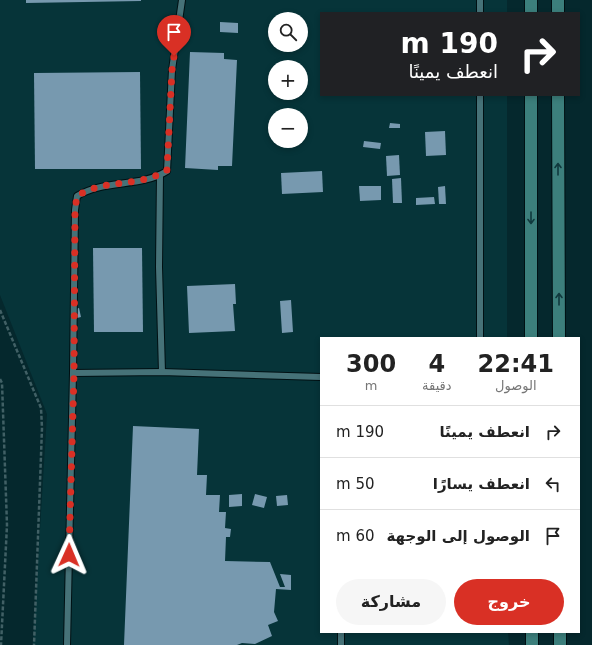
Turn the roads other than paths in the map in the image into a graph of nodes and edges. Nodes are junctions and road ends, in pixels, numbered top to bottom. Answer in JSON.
{"nodes":[{"id":1,"x":182,"y":0,"type":"edge"},
{"id":2,"x":480,"y":0,"type":"edge"},
{"id":3,"x":531,"y":0,"type":"edge"},
{"id":4,"x":558,"y":0,"type":"edge"},
{"id":5,"x":480,"y":12,"type":"edge"},
{"id":6,"x":531,"y":12,"type":"edge"},
{"id":7,"x":558,"y":12,"type":"edge"},
{"id":8,"x":480,"y":96,"type":"edge"},
{"id":9,"x":531,"y":96,"type":"edge"},
{"id":10,"x":558,"y":96,"type":"edge"},
{"id":11,"x":160,"y":175,"type":"junction"},
{"id":12,"x":480,"y":337,"type":"edge"},
{"id":13,"x":531,"y":337,"type":"edge"},
{"id":14,"x":559,"y":337,"type":"edge"},
{"id":15,"x":162,"y":372,"type":"junction"},
{"id":16,"x":74,"y":373,"type":"junction"},
{"id":17,"x":320,"y":377,"type":"edge"},
{"id":18,"x":341,"y":633,"type":"edge"},
{"id":19,"x":532,"y":633,"type":"edge"},
{"id":20,"x":560,"y":633,"type":"edge"},
{"id":21,"x":67,"y":645,"type":"edge"},
{"id":22,"x":341,"y":645,"type":"edge"},
{"id":23,"x":532,"y":645,"type":"edge"},
{"id":24,"x":560,"y":645,"type":"edge"}],
"edges":[{"from":1,"to":11,"type":"lane"},
{"from":2,"to":5,"type":"lane"},
{"from":3,"to":6,"type":"main road"},
{"from":4,"to":7,"type":"main road"},
{"from":8,"to":12,"type":"lane"},
{"from":9,"to":13,"type":"main road","one_way":true},
{"from":14,"to":10,"type":"main road","one_way":true},
{"from":11,"to":15,"type":"lane"},
{"from":11,"to":16,"type":"lane"},
{"from":15,"to":16,"type":"lane"},
{"from":15,"to":17,"type":"lane"},
{"from":16,"to":21,"type":"lane"},
{"from":18,"to":22,"type":"lane"},
{"from":19,"to":23,"type":"main road"},
{"from":20,"to":24,"type":"main road"}]}
